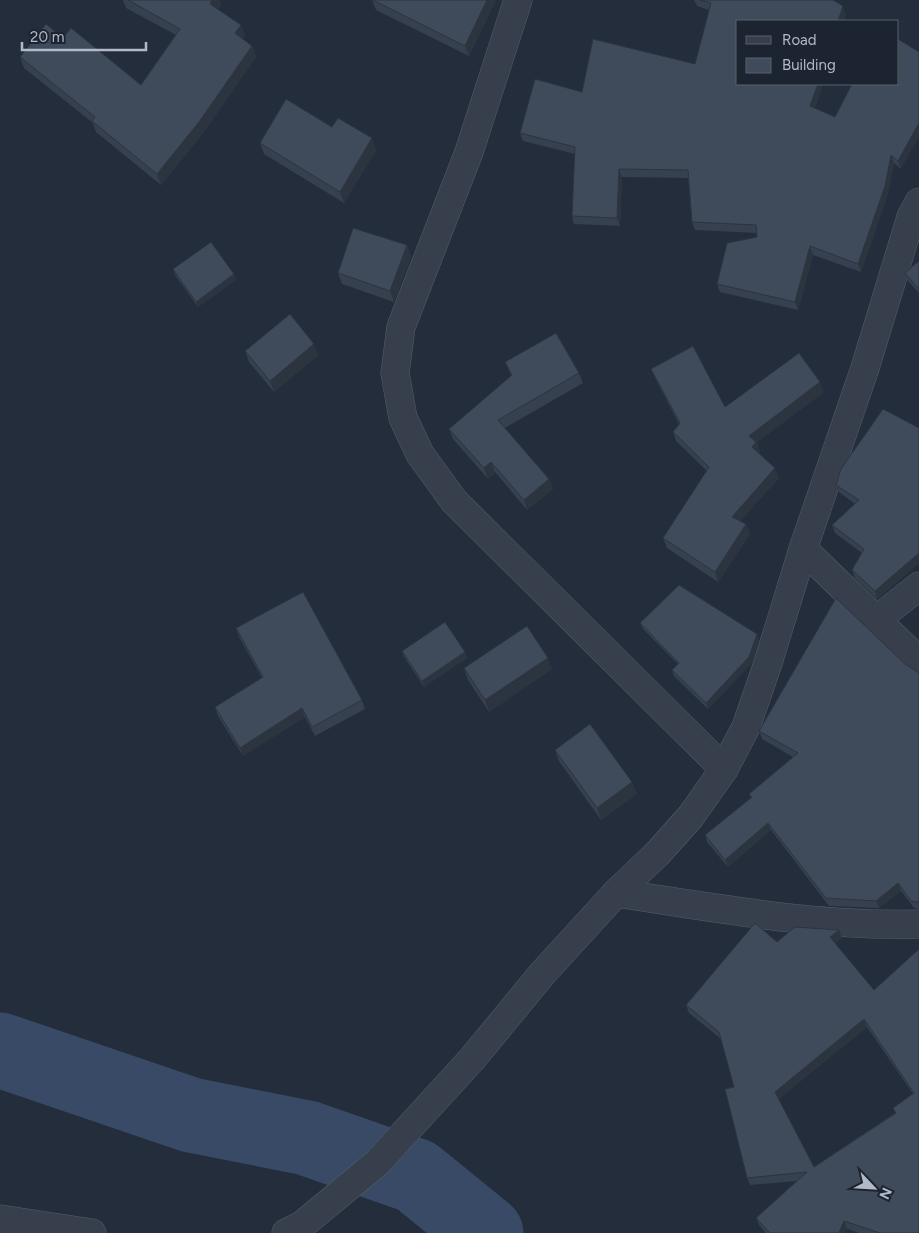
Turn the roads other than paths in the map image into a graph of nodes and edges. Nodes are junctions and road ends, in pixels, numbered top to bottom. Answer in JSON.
{"nodes":[{"id":1,"x":518,"y":0,"type":"edge"},
{"id":2,"x":919,"y":202,"type":"edge"},
{"id":3,"x":803,"y":550,"type":"junction"},
{"id":4,"x":919,"y":586,"type":"edge"},
{"id":5,"x":876,"y":620,"type":"junction"},
{"id":6,"x":919,"y":661,"type":"edge"},
{"id":7,"x":724,"y":769,"type":"junction"},
{"id":8,"x":616,"y":893,"type":"junction"},
{"id":9,"x":919,"y":924,"type":"edge"},
{"id":10,"x":0,"y":1219,"type":"edge"},
{"id":11,"x":92,"y":1233,"type":"edge"},
{"id":12,"x":286,"y":1233,"type":"edge"}],
"edges":[{"from":1,"to":7,"type":"street"},
{"from":2,"to":3,"type":"street"},
{"from":3,"to":5,"type":"street"},
{"from":3,"to":7,"type":"street"},
{"from":4,"to":5,"type":"street"},
{"from":5,"to":6,"type":"street"},
{"from":7,"to":8,"type":"street"},
{"from":8,"to":9,"type":"street"},
{"from":8,"to":12,"type":"street"},
{"from":10,"to":11,"type":"street"}]}
